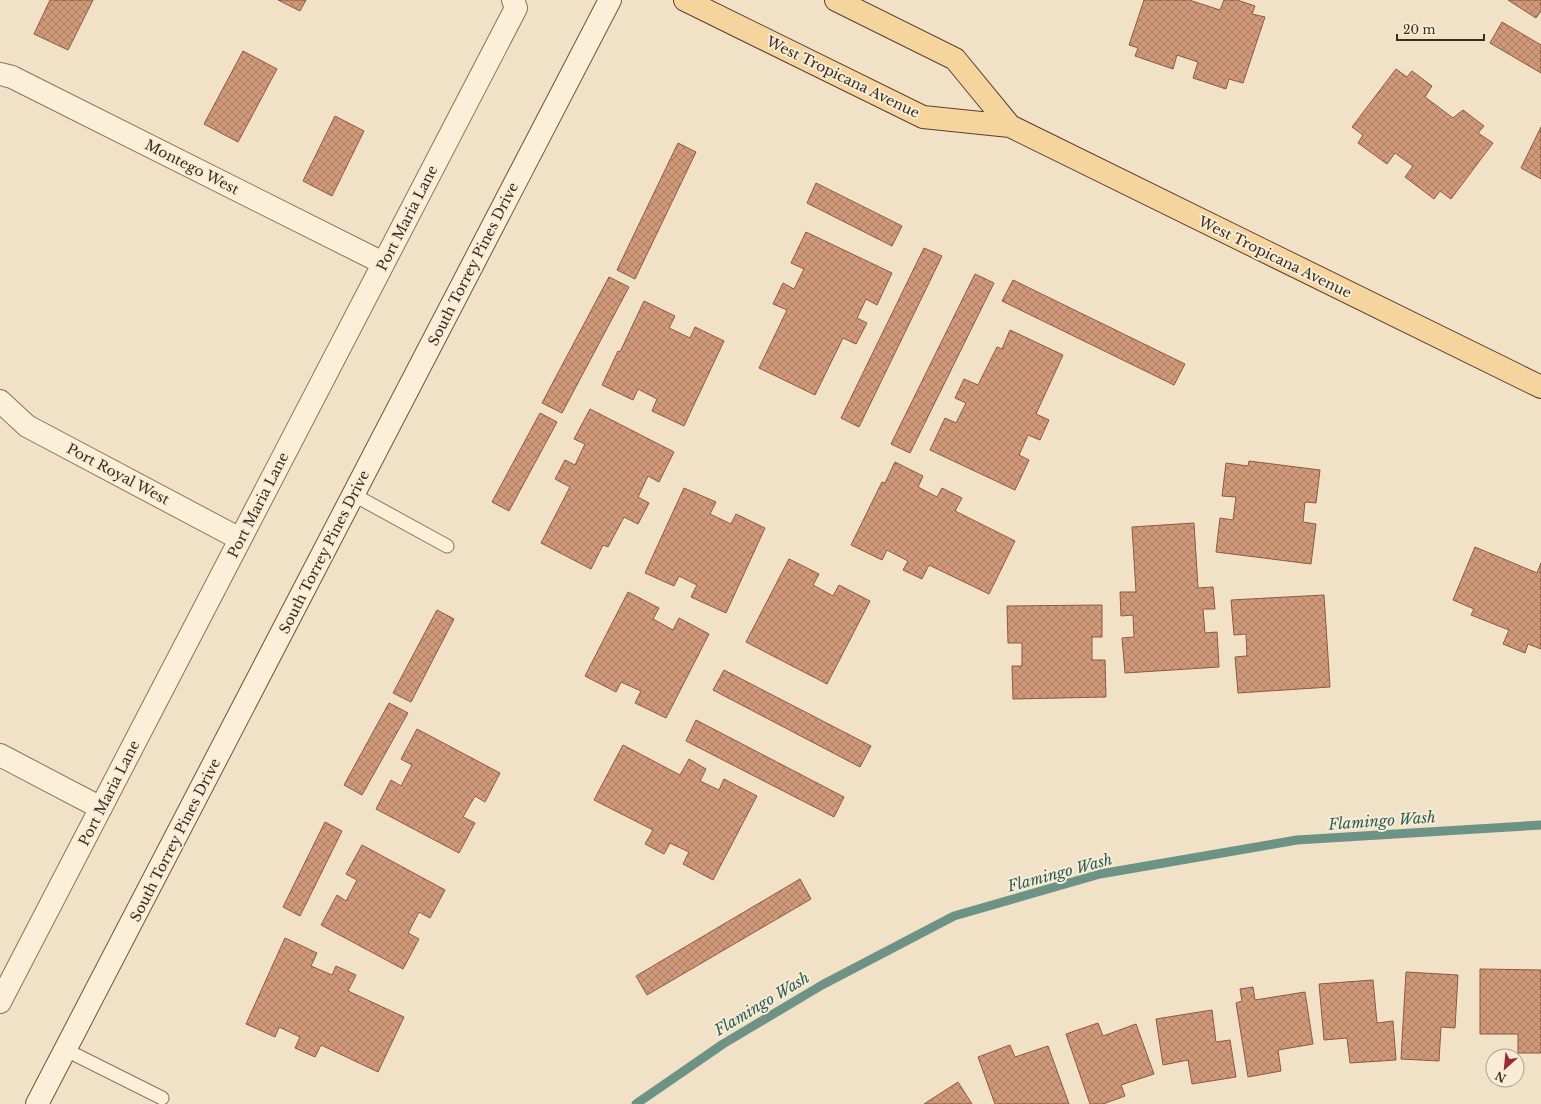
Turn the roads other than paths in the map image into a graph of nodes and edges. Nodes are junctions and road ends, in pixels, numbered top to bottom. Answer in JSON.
{"nodes":[{"id":1,"x":610,"y":0,"type":"edge"},
{"id":2,"x":685,"y":0,"type":"edge"},
{"id":3,"x":836,"y":0,"type":"edge"},
{"id":4,"x":514,"y":4,"type":"edge"},
{"id":5,"x":0,"y":74,"type":"edge"},
{"id":6,"x":1010,"y":126,"type":"junction"},
{"id":7,"x":383,"y":263,"type":"junction"},
{"id":8,"x":1541,"y":386,"type":"edge"},
{"id":9,"x":0,"y":401,"type":"edge"},
{"id":10,"x":354,"y":495,"type":"junction"},
{"id":11,"x":240,"y":539,"type":"junction"},
{"id":12,"x":447,"y":546,"type":"dead end"},
{"id":13,"x":0,"y":755,"type":"edge"},
{"id":14,"x":101,"y":808,"type":"junction"},
{"id":15,"x":0,"y":1002,"type":"edge"},
{"id":16,"x":66,"y":1050,"type":"junction"},
{"id":17,"x":162,"y":1098,"type":"dead end"},
{"id":18,"x":37,"y":1104,"type":"edge"}],
"edges":[{"from":1,"to":10,"type":"street","name":"South Torrey Pines Drive"},
{"from":2,"to":6,"type":"main road","name":"West Tropicana Avenue"},
{"from":3,"to":6,"type":"main road","name":"West Tropicana Avenue"},
{"from":4,"to":7,"type":"street","name":"Port Maria Lane"},
{"from":5,"to":7,"type":"street","name":"Montego West"},
{"from":6,"to":8,"type":"main road","name":"West Tropicana Avenue"},
{"from":7,"to":11,"type":"street","name":"Port Maria Lane"},
{"from":9,"to":11,"type":"street","name":"Port Royal West"},
{"from":10,"to":12,"type":"lane"},
{"from":10,"to":16,"type":"street","name":"South Torrey Pines Drive"},
{"from":11,"to":14,"type":"street","name":"Port Maria Lane"},
{"from":13,"to":14,"type":"street"},
{"from":14,"to":15,"type":"street","name":"Port Maria Lane"},
{"from":16,"to":17,"type":"lane"},
{"from":16,"to":18,"type":"street","name":"South Torrey Pines Drive"}]}
